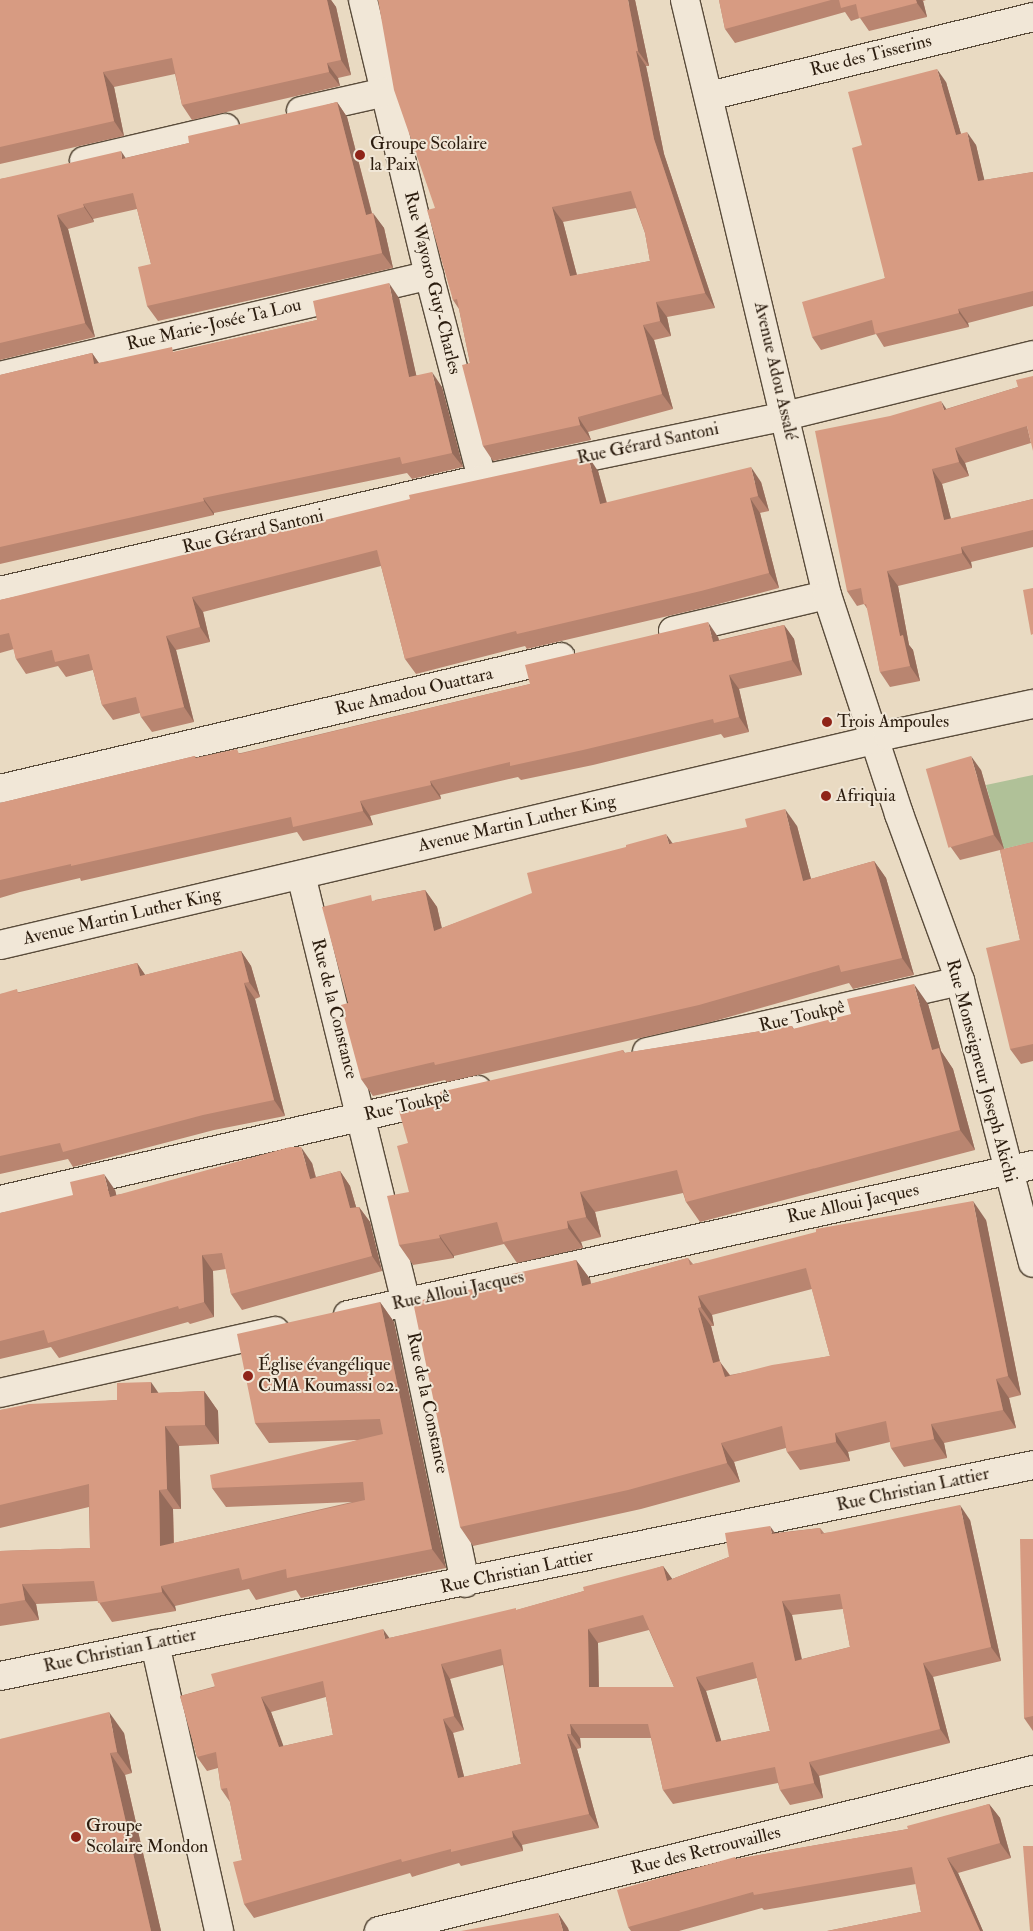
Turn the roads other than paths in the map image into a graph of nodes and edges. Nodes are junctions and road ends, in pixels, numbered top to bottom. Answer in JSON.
{"nodes":[{"id":1,"x":363,"y":0,"type":"edge"},
{"id":2,"x":685,"y":0,"type":"edge"},
{"id":3,"x":1033,"y":17,"type":"edge"},
{"id":4,"x":385,"y":92,"type":"junction"},
{"id":5,"x":709,"y":96,"type":"junction"},
{"id":6,"x":279,"y":116,"type":"edge"},
{"id":7,"x":250,"y":123,"type":"edge"},
{"id":8,"x":58,"y":167,"type":"edge"},
{"id":9,"x":429,"y":275,"type":"junction"},
{"id":10,"x":1033,"y":355,"type":"edge"},
{"id":11,"x":0,"y":376,"type":"edge"},
{"id":12,"x":785,"y":416,"type":"junction"},
{"id":13,"x":482,"y":478,"type":"junction"},
{"id":14,"x":0,"y":591,"type":"edge"},
{"id":15,"x":827,"y":595,"type":"junction"},
{"id":16,"x":652,"y":636,"type":"edge"},
{"id":17,"x":584,"y":652,"type":"edge"},
{"id":18,"x":1033,"y":704,"type":"edge"},
{"id":19,"x":874,"y":740,"type":"junction"},
{"id":20,"x":0,"y":789,"type":"edge"},
{"id":21,"x":301,"y":875,"type":"junction"},
{"id":22,"x":0,"y":946,"type":"edge"},
{"id":23,"x":960,"y":981,"type":"junction"},
{"id":24,"x":622,"y":1057,"type":"edge"},
{"id":25,"x":506,"y":1084,"type":"edge"},
{"id":26,"x":361,"y":1116,"type":"junction"},
{"id":27,"x":1020,"y":1167,"type":"edge"},
{"id":28,"x":0,"y":1200,"type":"edge"},
{"id":29,"x":1033,"y":1263,"type":"edge"},
{"id":30,"x":406,"y":1302,"type":"junction"},
{"id":31,"x":0,"y":1393,"type":"edge"},
{"id":32,"x":1033,"y":1465,"type":"edge"},
{"id":33,"x":465,"y":1582,"type":"junction"},
{"id":34,"x":155,"y":1644,"type":"junction"},
{"id":35,"x":0,"y":1676,"type":"edge"},
{"id":36,"x":1033,"y":1770,"type":"edge"},
{"id":37,"x":219,"y":1931,"type":"edge"},
{"id":38,"x":379,"y":1931,"type":"edge"}],
"edges":[{"from":1,"to":4,"type":"street","name":"Rue Wayoro Guy-Charles"},
{"from":2,"to":5,"type":"street","name":"Avenue Adou Assalé"},
{"from":3,"to":5,"type":"street","name":"Rue des Tisserins"},
{"from":4,"to":6,"type":"street"},
{"from":4,"to":9,"type":"street","name":"Rue Wayoro Guy-Charles"},
{"from":5,"to":12,"type":"street","name":"Avenue Adou Assalé"},
{"from":7,"to":8,"type":"street"},
{"from":9,"to":11,"type":"street","name":"Rue Marie-Josée Ta Lou"},
{"from":9,"to":13,"type":"street","name":"Rue Wayoro Guy-Charles"},
{"from":10,"to":12,"type":"street","name":"Rue Gérard Santoni"},
{"from":12,"to":13,"type":"street","name":"Rue Gérard Santoni"},
{"from":12,"to":15,"type":"street","name":"Avenue Adou Assalé"},
{"from":13,"to":14,"type":"street","name":"Rue Gérard Santoni"},
{"from":15,"to":16,"type":"street"},
{"from":15,"to":19,"type":"street","name":"Avenue Adou Assalé"},
{"from":17,"to":20,"type":"street","name":"Rue Amadou Ouattara"},
{"from":18,"to":19,"type":"street","name":"Avenue Martin Luther King"},
{"from":19,"to":21,"type":"street","name":"Avenue Martin Luther King"},
{"from":19,"to":23,"type":"street","name":"Rue Monseigneur Joseph Akichi"},
{"from":21,"to":22,"type":"street","name":"Avenue Martin Luther King"},
{"from":21,"to":26,"type":"street","name":"Rue de la Constance"},
{"from":23,"to":24,"type":"street","name":"Rue Toukpê"},
{"from":23,"to":27,"type":"street","name":"Rue Monseigneur Joseph Akichi"},
{"from":25,"to":26,"type":"street","name":"Rue Toukpê"},
{"from":26,"to":28,"type":"street","name":"Rue Toukpê"},
{"from":26,"to":30,"type":"street","name":"Rue de la Constance"},
{"from":27,"to":29,"type":"street","name":"Rue Monseigneur Joseph Akichi"},
{"from":27,"to":30,"type":"street","name":"Rue Alloui Jacques"},
{"from":30,"to":31,"type":"street","name":"Rue Alloui Jacques"},
{"from":30,"to":33,"type":"street","name":"Rue de la Constance"},
{"from":32,"to":33,"type":"street","name":"Rue Christian Lattier"},
{"from":33,"to":34,"type":"street","name":"Rue Christian Lattier"},
{"from":34,"to":35,"type":"street","name":"Rue Christian Lattier"},
{"from":34,"to":37,"type":"street"},
{"from":36,"to":38,"type":"street","name":"Rue des Retrouvailles"}]}
